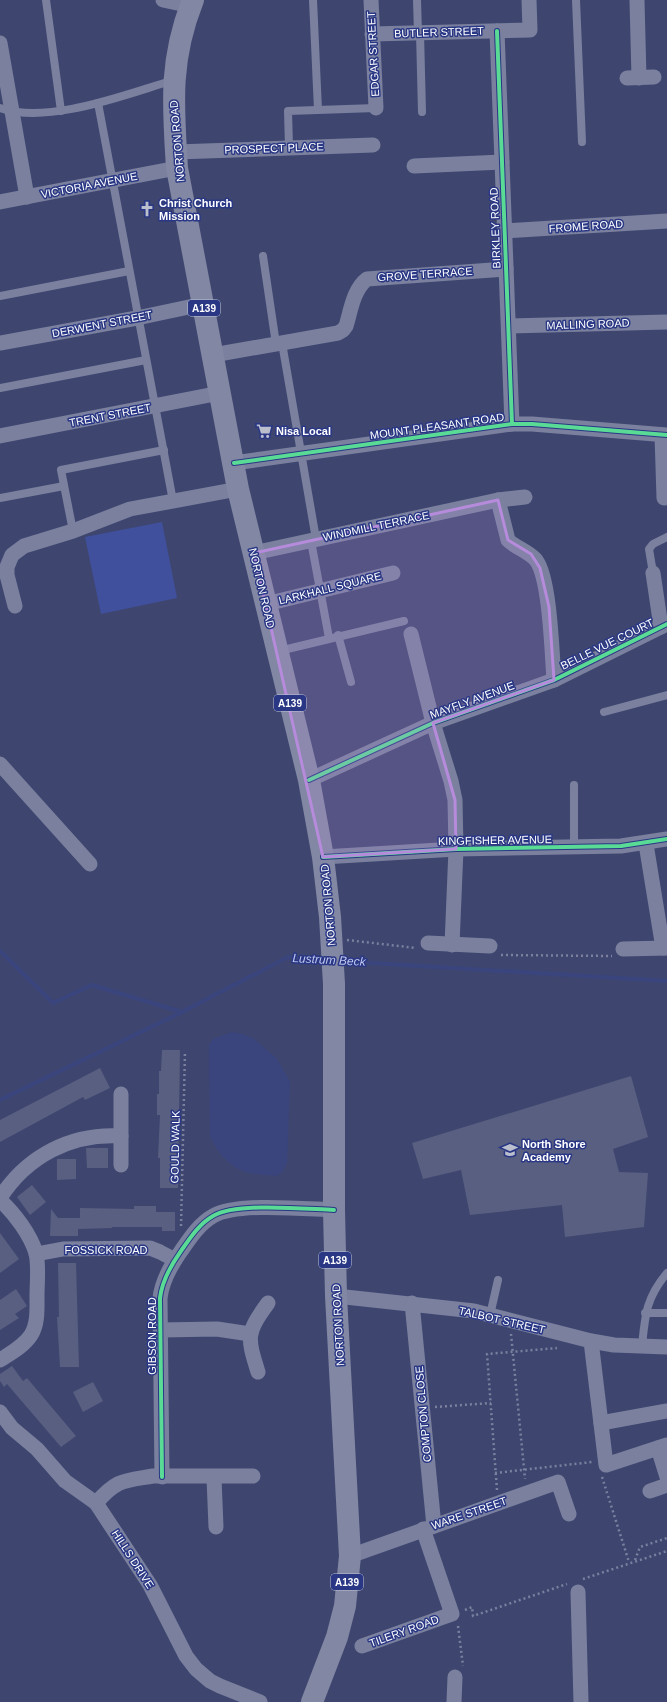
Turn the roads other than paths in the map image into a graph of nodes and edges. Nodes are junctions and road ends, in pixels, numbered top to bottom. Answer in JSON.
{"nodes":[{"id":1,"x":46,"y":0,"type":"edge"},
{"id":2,"x":163,"y":0,"type":"edge"},
{"id":3,"x":313,"y":0,"type":"edge"},
{"id":4,"x":371,"y":0,"type":"edge"},
{"id":5,"x":417,"y":0,"type":"edge"},
{"id":6,"x":529,"y":0,"type":"edge"},
{"id":7,"x":576,"y":0,"type":"edge"},
{"id":8,"x":637,"y":0,"type":"edge"},
{"id":9,"x":192,"y":3,"type":"edge"},
{"id":10,"x":496,"y":31,"type":"junction"},
{"id":11,"x":419,"y":33,"type":"junction"},
{"id":12,"x":372,"y":34,"type":"junction"},
{"id":13,"x":0,"y":43,"type":"edge"},
{"id":14,"x":640,"y":78,"type":"dead end"},
{"id":15,"x":174,"y":80,"type":"junction"},
{"id":16,"x":98,"y":103,"type":"junction"},
{"id":17,"x":376,"y":108,"type":"joint"},
{"id":18,"x":7,"y":110,"type":"edge"},
{"id":19,"x":318,"y":110,"type":"junction"},
{"id":20,"x":61,"y":111,"type":"junction"},
{"id":21,"x":422,"y":112,"type":"dead end"},
{"id":22,"x":582,"y":142,"type":"dead end"},
{"id":23,"x":373,"y":145,"type":"dead end"},
{"id":24,"x":289,"y":147,"type":"junction"},
{"id":25,"x":177,"y":160,"type":"junction"},
{"id":26,"x":502,"y":162,"type":"junction"},
{"id":27,"x":414,"y":166,"type":"dead end"},
{"id":28,"x":112,"y":181,"type":"junction"},
{"id":29,"x":27,"y":197,"type":"junction"},
{"id":30,"x":0,"y":202,"type":"edge"},
{"id":31,"x":667,"y":221,"type":"edge"},
{"id":32,"x":504,"y":231,"type":"junction"},
{"id":33,"x":263,"y":256,"type":"dead end"},
{"id":34,"x":506,"y":269,"type":"junction"},
{"id":35,"x":129,"y":271,"type":"junction"},
{"id":36,"x":0,"y":296,"type":"edge"},
{"id":37,"x":203,"y":304,"type":"junction"},
{"id":38,"x":137,"y":318,"type":"junction"},
{"id":39,"x":667,"y":322,"type":"edge"},
{"id":40,"x":509,"y":326,"type":"junction"},
{"id":41,"x":279,"y":343,"type":"junction"},
{"id":42,"x":0,"y":344,"type":"edge"},
{"id":43,"x":212,"y":355,"type":"junction"},
{"id":44,"x":146,"y":360,"type":"junction"},
{"id":45,"x":0,"y":388,"type":"edge"},
{"id":46,"x":220,"y":393,"type":"junction"},
{"id":47,"x":155,"y":406,"type":"junction"},
{"id":48,"x":512,"y":424,"type":"junction"},
{"id":49,"x":664,"y":435,"type":"edge"},
{"id":50,"x":0,"y":436,"type":"edge"},
{"id":51,"x":164,"y":450,"type":"junction"},
{"id":52,"x":301,"y":453,"type":"junction"},
{"id":53,"x":234,"y":464,"type":"junction"},
{"id":54,"x":64,"y":486,"type":"junction"},
{"id":55,"x":238,"y":489,"type":"junction"},
{"id":56,"x":524,"y":497,"type":"dead end"},
{"id":57,"x":0,"y":498,"type":"edge"},
{"id":58,"x":664,"y":498,"type":"dead end"},
{"id":59,"x":173,"y":500,"type":"junction"},
{"id":60,"x":498,"y":500,"type":"junction"},
{"id":61,"x":73,"y":531,"type":"junction"},
{"id":62,"x":667,"y":537,"type":"edge"},
{"id":63,"x":314,"y":540,"type":"junction"},
{"id":64,"x":254,"y":553,"type":"junction"},
{"id":65,"x":393,"y":572,"type":"dead end"},
{"id":66,"x":653,"y":573,"type":"joint"},
{"id":67,"x":321,"y":591,"type":"junction"},
{"id":68,"x":266,"y":604,"type":"junction"},
{"id":69,"x":15,"y":606,"type":"dead end"},
{"id":70,"x":404,"y":621,"type":"dead end"},
{"id":71,"x":664,"y":626,"type":"edge"},
{"id":72,"x":411,"y":634,"type":"dead end"},
{"id":73,"x":338,"y":636,"type":"junction"},
{"id":74,"x":329,"y":638,"type":"junction"},
{"id":75,"x":278,"y":651,"type":"junction"},
{"id":76,"x":554,"y":680,"type":"junction"},
{"id":77,"x":351,"y":682,"type":"dead end"},
{"id":78,"x":667,"y":695,"type":"edge"},
{"id":79,"x":604,"y":712,"type":"dead end"},
{"id":80,"x":433,"y":723,"type":"junction"},
{"id":81,"x":0,"y":764,"type":"edge"},
{"id":82,"x":309,"y":780,"type":"junction"},
{"id":83,"x":574,"y":786,"type":"dead end"},
{"id":84,"x":667,"y":839,"type":"edge"},
{"id":85,"x":646,"y":844,"type":"junction"},
{"id":86,"x":574,"y":847,"type":"junction"},
{"id":87,"x":456,"y":849,"type":"junction"},
{"id":88,"x":323,"y":856,"type":"junction"},
{"id":89,"x":91,"y":863,"type":"dead end"},
{"id":90,"x":428,"y":943,"type":"dead end"},
{"id":91,"x":452,"y":944,"type":"junction"},
{"id":92,"x":490,"y":946,"type":"dead end"},
{"id":93,"x":665,"y":948,"type":"edge"},
{"id":94,"x":623,"y":949,"type":"dead end"},
{"id":95,"x":121,"y":1094,"type":"dead end"},
{"id":96,"x":121,"y":1136,"type":"junction"},
{"id":97,"x":121,"y":1165,"type":"dead end"},
{"id":98,"x":0,"y":1199,"type":"edge"},
{"id":99,"x":334,"y":1210,"type":"junction"},
{"id":100,"x":36,"y":1254,"type":"junction"},
{"id":101,"x":175,"y":1260,"type":"junction"},
{"id":102,"x":667,"y":1273,"type":"edge"},
{"id":103,"x":498,"y":1280,"type":"dead end"},
{"id":104,"x":336,"y":1296,"type":"junction"},
{"id":105,"x":268,"y":1303,"type":"dead end"},
{"id":106,"x":412,"y":1303,"type":"junction"},
{"id":107,"x":645,"y":1313,"type":"junction"},
{"id":108,"x":667,"y":1313,"type":"edge"},
{"id":109,"x":490,"y":1315,"type":"junction"},
{"id":110,"x":161,"y":1330,"type":"junction"},
{"id":111,"x":250,"y":1334,"type":"junction"},
{"id":112,"x":586,"y":1340,"type":"junction"},
{"id":113,"x":642,"y":1346,"type":"junction"},
{"id":114,"x":667,"y":1347,"type":"edge"},
{"id":115,"x":0,"y":1360,"type":"edge"},
{"id":116,"x":258,"y":1372,"type":"dead end"},
{"id":117,"x":667,"y":1411,"type":"edge"},
{"id":118,"x":0,"y":1412,"type":"edge"},
{"id":119,"x":601,"y":1423,"type":"junction"},
{"id":120,"x":663,"y":1447,"type":"edge"},
{"id":121,"x":253,"y":1476,"type":"dead end"},
{"id":122,"x":162,"y":1477,"type":"junction"},
{"id":123,"x":667,"y":1477,"type":"edge"},
{"id":124,"x":214,"y":1478,"type":"junction"},
{"id":125,"x":667,"y":1485,"type":"edge"},
{"id":126,"x":650,"y":1491,"type":"dead end"},
{"id":127,"x":96,"y":1503,"type":"junction"},
{"id":128,"x":569,"y":1514,"type":"dead end"},
{"id":129,"x":216,"y":1527,"type":"dead end"},
{"id":130,"x":428,"y":1527,"type":"junction"},
{"id":131,"x":350,"y":1556,"type":"junction"},
{"id":132,"x":578,"y":1584,"type":"road end"},
{"id":133,"x":362,"y":1646,"type":"dead end"},
{"id":134,"x":455,"y":1677,"type":"road end"},
{"id":135,"x":260,"y":1702,"type":"edge"},
{"id":136,"x":312,"y":1702,"type":"edge"},
{"id":137,"x":454,"y":1702,"type":"edge"},
{"id":138,"x":581,"y":1702,"type":"edge"}],
"edges":[{"from":1,"to":20,"type":"lane"},
{"from":2,"to":9,"type":"street"},
{"from":3,"to":19,"type":"lane"},
{"from":4,"to":12,"type":"street","name":"EDGAR STREET"},
{"from":5,"to":11,"type":"lane"},
{"from":6,"to":10,"type":"street","name":"BUTLER STREET"},
{"from":7,"to":22,"type":"lane"},
{"from":8,"to":14,"type":"street"},
{"from":9,"to":15,"type":"main road","name":"NORTON ROAD","number":"A139"},
{"from":10,"to":11,"type":"street","name":"BUTLER STREET"},
{"from":10,"to":26,"type":"street","name":"BIRKLEY ROAD"},
{"from":11,"to":12,"type":"street","name":"BUTLER STREET"},
{"from":11,"to":21,"type":"lane"},
{"from":12,"to":17,"type":"street","name":"EDGAR STREET"},
{"from":13,"to":18,"type":"street"},
{"from":15,"to":16,"type":"lane"},
{"from":15,"to":25,"type":"main road","name":"NORTON ROAD","number":"A139"},
{"from":16,"to":20,"type":"lane"},
{"from":16,"to":28,"type":"lane"},
{"from":17,"to":19,"type":"lane"},
{"from":18,"to":20,"type":"lane"},
{"from":18,"to":29,"type":"street"},
{"from":19,"to":24,"type":"lane"},
{"from":23,"to":24,"type":"street","name":"PROSPECT PLACE"},
{"from":24,"to":25,"type":"street","name":"PROSPECT PLACE"},
{"from":25,"to":28,"type":"street","name":"VICTORIA AVENUE"},
{"from":25,"to":37,"type":"main road","name":"NORTON ROAD","number":"A139"},
{"from":26,"to":27,"type":"street"},
{"from":26,"to":32,"type":"street","name":"BIRKLEY ROAD"},
{"from":28,"to":29,"type":"street","name":"VICTORIA AVENUE"},
{"from":28,"to":35,"type":"lane"},
{"from":29,"to":30,"type":"street","name":"VICTORIA AVENUE"},
{"from":31,"to":32,"type":"street","name":"FROME ROAD"},
{"from":32,"to":34,"type":"street","name":"BIRKLEY ROAD"},
{"from":33,"to":41,"type":"lane"},
{"from":34,"to":40,"type":"street","name":"BIRKLEY ROAD"},
{"from":34,"to":41,"type":"street","name":"GROVE TERRACE"},
{"from":35,"to":36,"type":"lane"},
{"from":35,"to":38,"type":"lane"},
{"from":37,"to":38,"type":"street","name":"DERWENT STREET"},
{"from":37,"to":43,"type":"main road","name":"NORTON ROAD","number":"A139"},
{"from":38,"to":42,"type":"street","name":"DERWENT STREET"},
{"from":38,"to":44,"type":"lane"},
{"from":39,"to":40,"type":"street","name":"MALLING ROAD"},
{"from":40,"to":48,"type":"street","name":"BIRKLEY ROAD"},
{"from":41,"to":43,"type":"street","name":"GROVE TERRACE"},
{"from":41,"to":52,"type":"lane"},
{"from":43,"to":46,"type":"main road","name":"NORTON ROAD","number":"A139"},
{"from":44,"to":45,"type":"lane"},
{"from":44,"to":47,"type":"lane"},
{"from":46,"to":47,"type":"street","name":"TRENT STREET"},
{"from":46,"to":53,"type":"main road","name":"NORTON ROAD","number":"A139"},
{"from":47,"to":50,"type":"street","name":"TRENT STREET"},
{"from":47,"to":51,"type":"lane"},
{"from":48,"to":49,"type":"street","name":"MOUNT PLEASANT ROAD"},
{"from":48,"to":52,"type":"street","name":"MOUNT PLEASANT ROAD"},
{"from":49,"to":58,"type":"street"},
{"from":51,"to":54,"type":"lane"},
{"from":51,"to":59,"type":"lane"},
{"from":52,"to":53,"type":"street","name":"MOUNT PLEASANT ROAD"},
{"from":52,"to":63,"type":"lane"},
{"from":53,"to":55,"type":"main road","name":"NORTON ROAD","number":"A139"},
{"from":54,"to":57,"type":"lane"},
{"from":54,"to":61,"type":"lane"},
{"from":55,"to":59,"type":"street"},
{"from":55,"to":64,"type":"main road","name":"NORTON ROAD","number":"A139"},
{"from":56,"to":60,"type":"street","name":"WINDMILL TERRACE"},
{"from":59,"to":61,"type":"street"},
{"from":60,"to":63,"type":"street","name":"WINDMILL TERRACE"},
{"from":60,"to":76,"type":"street"},
{"from":61,"to":69,"type":"street"},
{"from":62,"to":66,"type":"lane"},
{"from":63,"to":64,"type":"street","name":"WINDMILL TERRACE"},
{"from":63,"to":67,"type":"lane"},
{"from":64,"to":68,"type":"main road","name":"NORTON ROAD","number":"A139"},
{"from":65,"to":67,"type":"street","name":"LARKHALL SQUARE"},
{"from":66,"to":71,"type":"street"},
{"from":67,"to":68,"type":"street","name":"LARKHALL SQUARE"},
{"from":67,"to":74,"type":"lane"},
{"from":68,"to":75,"type":"main road","name":"NORTON ROAD","number":"A139"},
{"from":70,"to":73,"type":"lane"},
{"from":71,"to":76,"type":"street","name":"BELLE VUE COURT"},
{"from":72,"to":80,"type":"street"},
{"from":73,"to":74,"type":"lane"},
{"from":73,"to":77,"type":"lane"},
{"from":74,"to":75,"type":"lane"},
{"from":75,"to":82,"type":"main road","name":"NORTON ROAD","number":"A139"},
{"from":76,"to":80,"type":"street","name":"MAYFLY AVENUE"},
{"from":78,"to":79,"type":"lane"},
{"from":80,"to":82,"type":"street","name":"MAYFLY AVENUE"},
{"from":80,"to":87,"type":"street"},
{"from":81,"to":89,"type":"street"},
{"from":82,"to":88,"type":"main road","name":"NORTON ROAD","number":"A139"},
{"from":83,"to":86,"type":"lane"},
{"from":84,"to":85,"type":"street","name":"KINGFISHER AVENUE"},
{"from":85,"to":86,"type":"street","name":"KINGFISHER AVENUE"},
{"from":85,"to":93,"type":"street"},
{"from":86,"to":87,"type":"street","name":"KINGFISHER AVENUE"},
{"from":87,"to":88,"type":"street","name":"KINGFISHER AVENUE"},
{"from":87,"to":91,"type":"street"},
{"from":88,"to":99,"type":"main road","name":"NORTON ROAD","number":"A139"},
{"from":90,"to":91,"type":"street"},
{"from":91,"to":92,"type":"street"},
{"from":93,"to":94,"type":"street"},
{"from":95,"to":96,"type":"street"},
{"from":96,"to":97,"type":"street"},
{"from":96,"to":98,"type":"street"},
{"from":98,"to":100,"type":"street"},
{"from":99,"to":101,"type":"street","name":"GIBSON ROAD"},
{"from":99,"to":104,"type":"main road","name":"NORTON ROAD","number":"A139"},
{"from":100,"to":101,"type":"street","name":"FOSSICK ROAD"},
{"from":100,"to":115,"type":"street"},
{"from":101,"to":110,"type":"street","name":"GIBSON ROAD"},
{"from":102,"to":107,"type":"lane"},
{"from":103,"to":109,"type":"lane"},
{"from":104,"to":106,"type":"street","name":"TALBOT STREET"},
{"from":104,"to":131,"type":"main road","name":"NORTON ROAD","number":"A139"},
{"from":105,"to":111,"type":"street"},
{"from":106,"to":109,"type":"street","name":"TALBOT STREET"},
{"from":106,"to":130,"type":"street","name":"COMPTON CLOSE"},
{"from":107,"to":108,"type":"lane"},
{"from":107,"to":113,"type":"lane"},
{"from":109,"to":112,"type":"street","name":"TALBOT STREET"},
{"from":110,"to":111,"type":"street"},
{"from":110,"to":122,"type":"street","name":"GIBSON ROAD"},
{"from":111,"to":116,"type":"street"},
{"from":112,"to":113,"type":"street","name":"TALBOT STREET"},
{"from":112,"to":119,"type":"street"},
{"from":113,"to":114,"type":"street","name":"TALBOT STREET"},
{"from":117,"to":119,"type":"street"},
{"from":118,"to":127,"type":"street","name":"HILLS DRIVE"},
{"from":119,"to":120,"type":"street"},
{"from":120,"to":123,"type":"street"},
{"from":121,"to":124,"type":"street"},
{"from":122,"to":124,"type":"street"},
{"from":122,"to":127,"type":"street"},
{"from":124,"to":129,"type":"street"},
{"from":125,"to":126,"type":"street"},
{"from":127,"to":135,"type":"street","name":"HILLS DRIVE"},
{"from":128,"to":130,"type":"street","name":"WARE STREET"},
{"from":130,"to":131,"type":"street","name":"WARE STREET"},
{"from":130,"to":133,"type":"street","name":"TILERY ROAD"},
{"from":131,"to":136,"type":"main road","name":"NORTON ROAD","number":"A139"},
{"from":132,"to":138,"type":"street"},
{"from":134,"to":137,"type":"street"}]}
